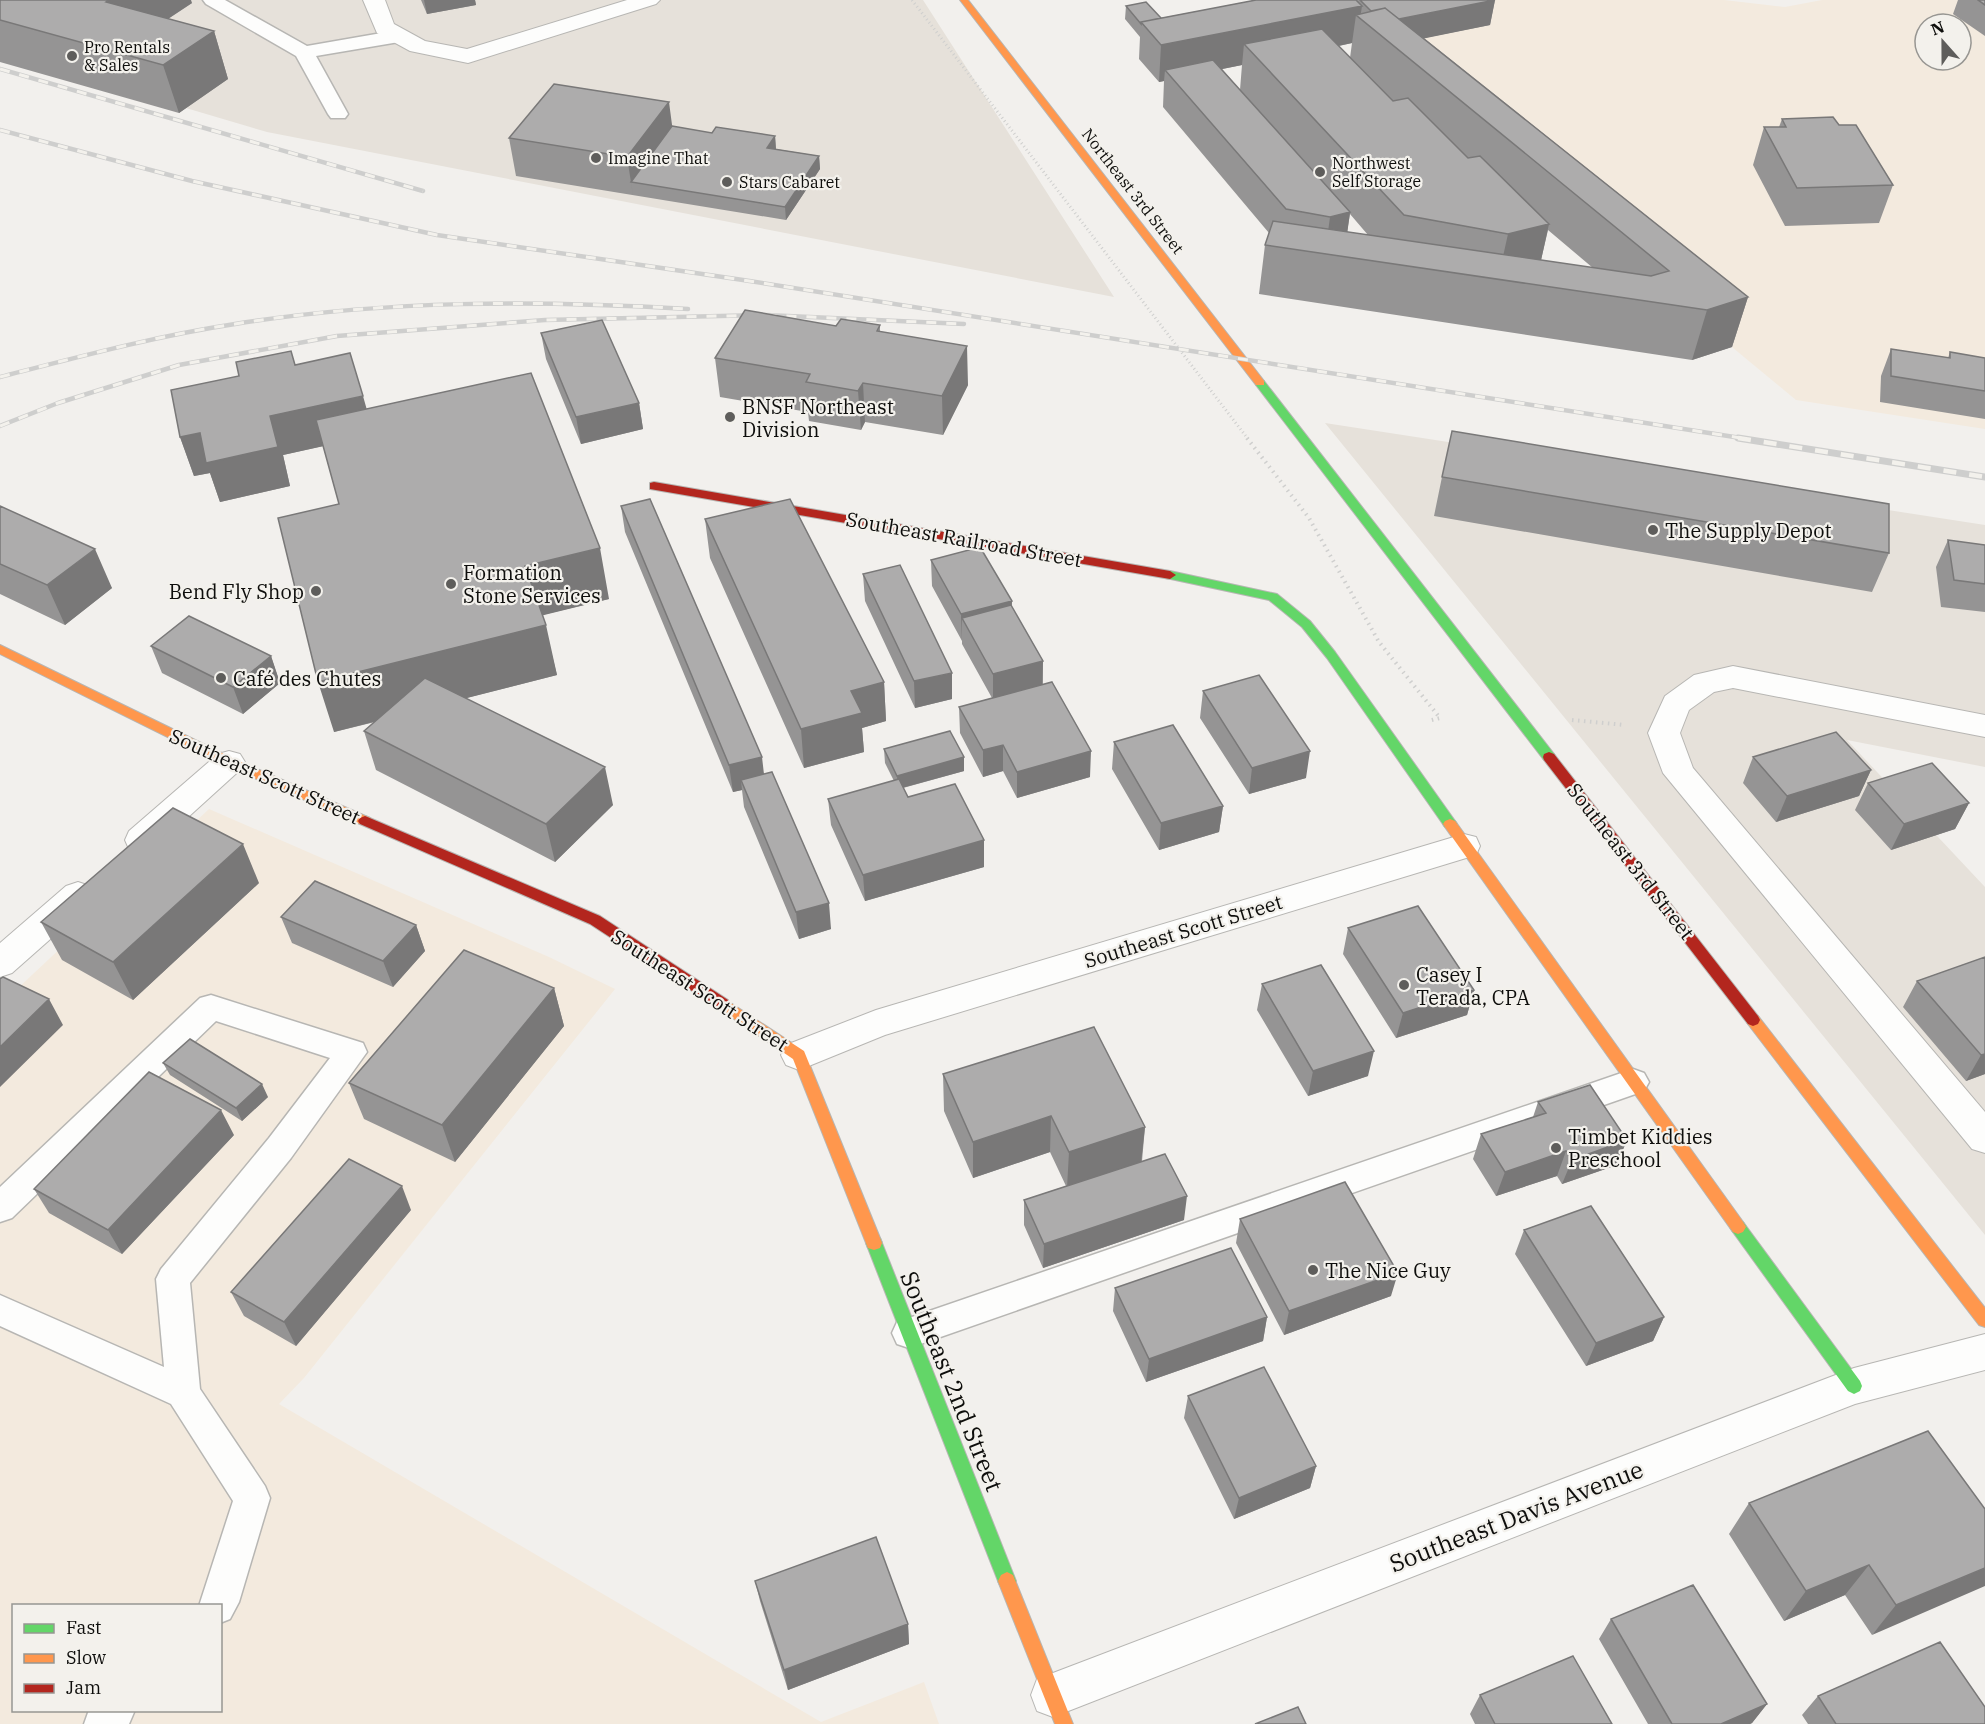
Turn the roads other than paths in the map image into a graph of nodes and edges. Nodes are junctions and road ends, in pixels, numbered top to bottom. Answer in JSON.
{"nodes":[{"id":1,"x":212,"y":0,"type":"edge"},
{"id":2,"x":374,"y":0,"type":"edge"},
{"id":3,"x":649,"y":0,"type":"edge"},
{"id":4,"x":964,"y":0,"type":"edge"},
{"id":5,"x":399,"y":36,"type":"junction"},
{"id":6,"x":304,"y":52,"type":"junction"},
{"id":7,"x":338,"y":114,"type":"dead end"},
{"id":8,"x":1276,"y":401,"type":"joint"},
{"id":9,"x":654,"y":486,"type":"dead end"},
{"id":10,"x":0,"y":649,"type":"edge"},
{"id":11,"x":1985,"y":726,"type":"edge"},
{"id":12,"x":229,"y":762,"type":"junction"},
{"id":13,"x":1464,"y":846,"type":"junction"},
{"id":14,"x":0,"y":963,"type":"edge"},
{"id":15,"x":799,"y":1055,"type":"junction"},
{"id":16,"x":1633,"y":1082,"type":"junction"},
{"id":17,"x":1985,"y":1138,"type":"edge"},
{"id":18,"x":0,"y":1208,"type":"edge"},
{"id":19,"x":0,"y":1310,"type":"edge"},
{"id":20,"x":1985,"y":1320,"type":"edge"},
{"id":21,"x":909,"y":1333,"type":"junction"},
{"id":22,"x":1985,"y":1352,"type":"edge"},
{"id":23,"x":1854,"y":1386,"type":"junction"},
{"id":24,"x":183,"y":1393,"type":"junction"},
{"id":25,"x":218,"y":1604,"type":"edge"},
{"id":26,"x":1058,"y":1709,"type":"edge"},
{"id":27,"x":114,"y":1712,"type":"edge"},
{"id":28,"x":103,"y":1724,"type":"edge"}],
"edges":[{"from":1,"to":6,"type":"lane"},
{"from":2,"to":5,"type":"street"},
{"from":3,"to":5,"type":"street"},
{"from":4,"to":8,"type":"street","name":"Northeast 3rd Street"},
{"from":5,"to":6,"type":"lane"},
{"from":6,"to":7,"type":"lane"},
{"from":8,"to":20,"type":"street","name":"Southeast 3rd Street"},
{"from":9,"to":13,"type":"street","name":"Southeast Railroad Street"},
{"from":10,"to":12,"type":"street","name":"Southeast Scott Street"},
{"from":11,"to":17,"type":"street"},
{"from":12,"to":14,"type":"street"},
{"from":12,"to":15,"type":"street","name":"Southeast Scott Street"},
{"from":13,"to":15,"type":"street","name":"Southeast Scott Street"},
{"from":13,"to":16,"type":"street"},
{"from":15,"to":21,"type":"street","name":"Southeast 2nd Street"},
{"from":16,"to":21,"type":"lane"},
{"from":16,"to":23,"type":"street"},
{"from":18,"to":24,"type":"lane"},
{"from":19,"to":24,"type":"lane"},
{"from":21,"to":26,"type":"street","name":"Southeast 2nd Street"},
{"from":22,"to":23,"type":"street","name":"Southeast Davis Avenue"},
{"from":23,"to":26,"type":"street","name":"Southeast Davis Avenue"},
{"from":24,"to":25,"type":"lane"},
{"from":27,"to":28,"type":"lane"}]}
